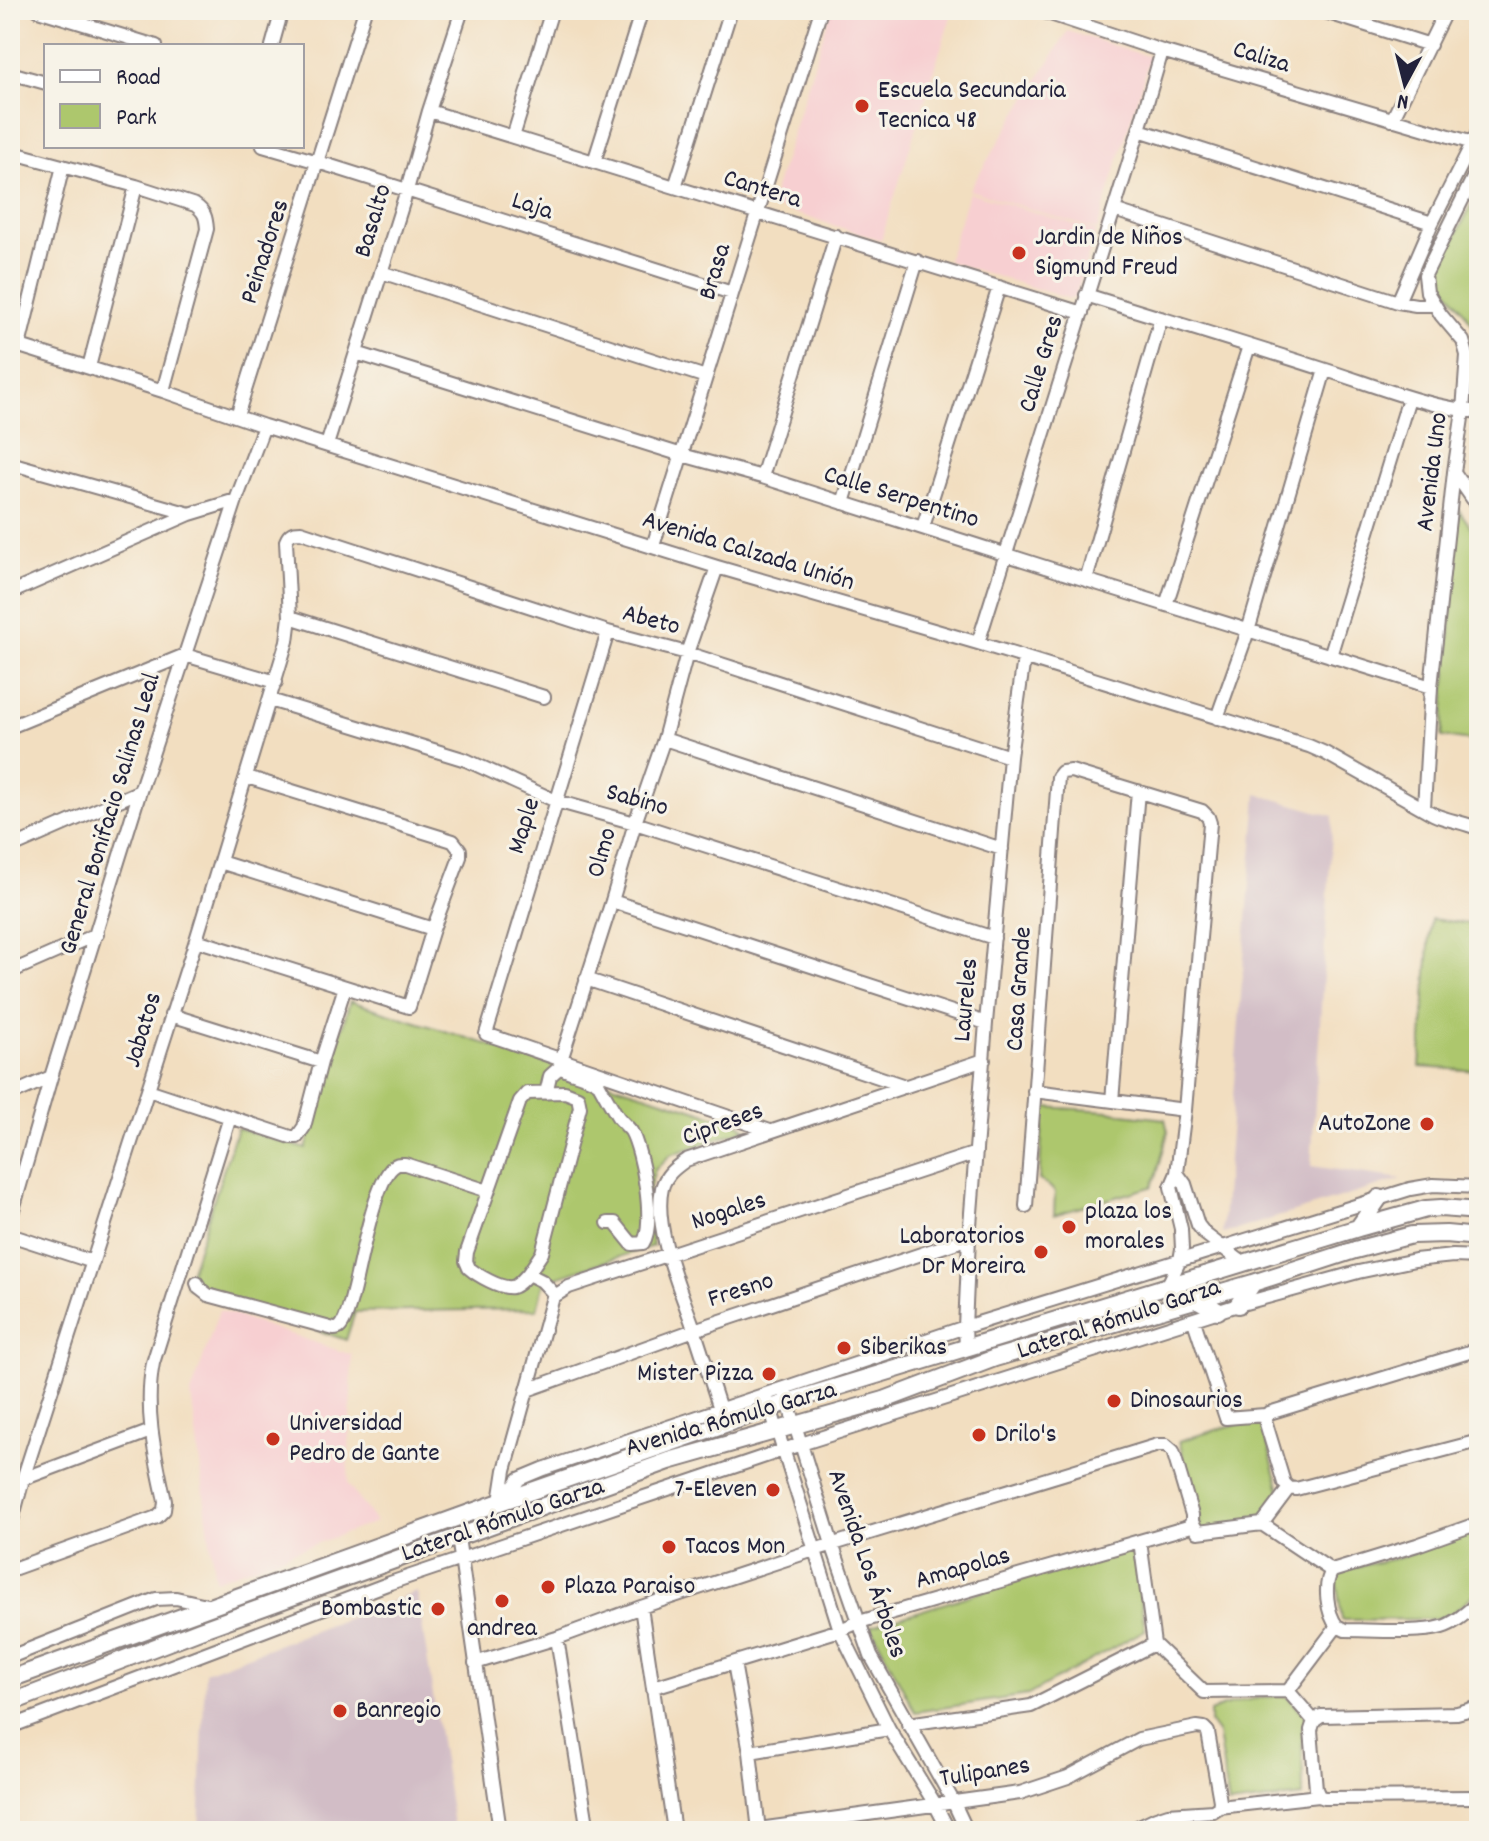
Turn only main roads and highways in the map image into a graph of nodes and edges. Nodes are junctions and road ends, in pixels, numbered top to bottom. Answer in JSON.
{"nodes":[{"id":1,"x":1379,"y":1198,"type":"road end"},
{"id":2,"x":1479,"y":1211,"type":"edge"},
{"id":3,"x":1479,"y":1221,"type":"edge"},
{"id":4,"x":1358,"y":1228,"type":"junction"},
{"id":5,"x":1412,"y":1235,"type":"junction"},
{"id":6,"x":1479,"y":1237,"type":"edge"},
{"id":7,"x":1253,"y":1283,"type":"junction"},
{"id":8,"x":1196,"y":1299,"type":"junction"},
{"id":9,"x":1238,"y":1305,"type":"road end"},
{"id":10,"x":1218,"y":1311,"type":"road end"},
{"id":11,"x":11,"y":1676,"type":"edge"},
{"id":12,"x":10,"y":1703,"type":"edge"}],
"edges":[{"from":1,"to":4,"type":"main road"},
{"from":2,"to":4,"type":"main road","name":"Avenida Rómulo Garza"},
{"from":3,"to":5,"type":"main road"},
{"from":4,"to":11,"type":"main road","name":"Avenida Rómulo Garza"},
{"from":5,"to":6,"type":"main road","name":"Avenida Rómulo Garza"},
{"from":5,"to":7,"type":"main road","name":"Avenida Rómulo Garza"},
{"from":7,"to":8,"type":"main road","name":"Avenida Rómulo Garza"},
{"from":7,"to":9,"type":"main road"},
{"from":8,"to":10,"type":"main road"},
{"from":8,"to":12,"type":"main road","name":"Avenida Rómulo Garza"}]}
